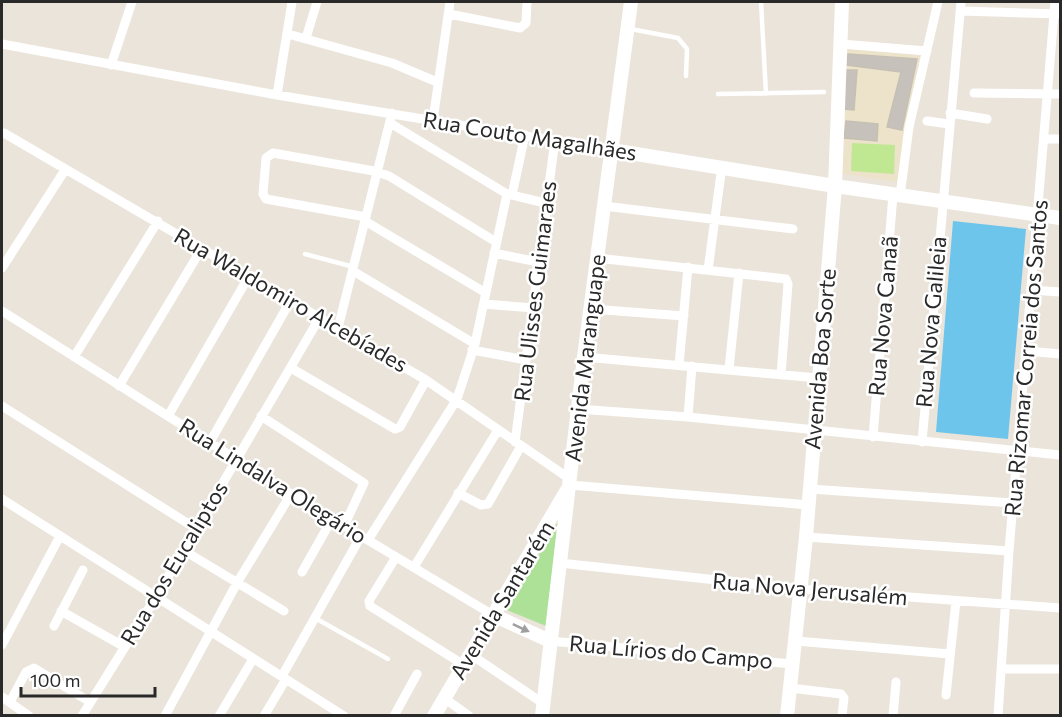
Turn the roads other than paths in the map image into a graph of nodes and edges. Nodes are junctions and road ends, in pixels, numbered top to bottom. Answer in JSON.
{"nodes":[{"id":1,"x":132,"y":2,"type":"edge"},
{"id":2,"x":292,"y":2,"type":"edge"},
{"id":3,"x":317,"y":2,"type":"edge"},
{"id":4,"x":450,"y":2,"type":"edge"},
{"id":5,"x":527,"y":2,"type":"edge"},
{"id":6,"x":632,"y":2,"type":"edge"},
{"id":7,"x":761,"y":2,"type":"edge"},
{"id":8,"x":842,"y":2,"type":"edge"},
{"id":9,"x":938,"y":2,"type":"edge"},
{"id":10,"x":1055,"y":2,"type":"edge"},
{"id":11,"x":961,"y":5,"type":"edge"},
{"id":12,"x":449,"y":14,"type":"junction"},
{"id":13,"x":1057,"y":14,"type":"edge"},
{"id":14,"x":628,"y":29,"type":"junction"},
{"id":15,"x":288,"y":34,"type":"junction"},
{"id":16,"x":306,"y":38,"type":"junction"},
{"id":17,"x":841,"y":44,"type":"junction"},
{"id":18,"x":2,"y":45,"type":"edge"},
{"id":19,"x":927,"y":51,"type":"junction"},
{"id":20,"x":111,"y":65,"type":"junction"},
{"id":21,"x":686,"y":76,"type":"dead end"},
{"id":22,"x":437,"y":82,"type":"junction"},
{"id":23,"x":824,"y":92,"type":"dead end"},
{"id":24,"x":974,"y":93,"type":"dead end"},
{"id":25,"x":718,"y":94,"type":"dead end"},
{"id":26,"x":766,"y":94,"type":"junction"},
{"id":27,"x":1048,"y":94,"type":"junction"},
{"id":28,"x":1060,"y":94,"type":"edge"},
{"id":29,"x":278,"y":95,"type":"junction"},
{"id":30,"x":950,"y":113,"type":"junction"},
{"id":31,"x":391,"y":118,"type":"junction"},
{"id":32,"x":987,"y":119,"type":"dead end"},
{"id":33,"x":433,"y":120,"type":"junction"},
{"id":34,"x":927,"y":121,"type":"dead end"},
{"id":35,"x":949,"y":124,"type":"junction"},
{"id":36,"x":4,"y":133,"type":"dead end"},
{"id":37,"x":525,"y":135,"type":"junction"},
{"id":38,"x":1045,"y":138,"type":"junction"},
{"id":39,"x":1060,"y":139,"type":"edge"},
{"id":40,"x":555,"y":140,"type":"junction"},
{"id":41,"x":610,"y":150,"type":"junction"},
{"id":42,"x":723,"y":166,"type":"junction"},
{"id":43,"x":65,"y":170,"type":"junction"},
{"id":44,"x":378,"y":172,"type":"junction"},
{"id":45,"x":835,"y":186,"type":"junction"},
{"id":46,"x":510,"y":194,"type":"junction"},
{"id":47,"x":896,"y":195,"type":"junction"},
{"id":48,"x":941,"y":202,"type":"junction"},
{"id":49,"x":545,"y":203,"type":"junction"},
{"id":50,"x":604,"y":206,"type":"junction"},
{"id":51,"x":1038,"y":214,"type":"junction"},
{"id":52,"x":1060,"y":218,"type":"edge"},
{"id":53,"x":366,"y":219,"type":"junction"},
{"id":54,"x":713,"y":219,"type":"junction"},
{"id":55,"x":158,"y":221,"type":"junction"},
{"id":56,"x":793,"y":229,"type":"dead end"},
{"id":57,"x":496,"y":242,"type":"junction"},
{"id":58,"x":202,"y":248,"type":"junction"},
{"id":59,"x":494,"y":253,"type":"junction"},
{"id":60,"x":305,"y":254,"type":"dead end"},
{"id":61,"x":597,"y":258,"type":"junction"},
{"id":62,"x":538,"y":262,"type":"junction"},
{"id":63,"x":688,"y":267,"type":"junction"},
{"id":64,"x":2,"y":268,"type":"edge"},
{"id":65,"x":353,"y":269,"type":"junction"},
{"id":66,"x":708,"y":270,"type":"junction"},
{"id":67,"x":739,"y":273,"type":"junction"},
{"id":68,"x":249,"y":276,"type":"junction"},
{"id":69,"x":1031,"y":290,"type":"junction"},
{"id":70,"x":1060,"y":292,"type":"edge"},
{"id":71,"x":486,"y":293,"type":"junction"},
{"id":72,"x":291,"y":300,"type":"junction"},
{"id":73,"x":484,"y":304,"type":"junction"},
{"id":74,"x":533,"y":309,"type":"junction"},
{"id":75,"x":591,"y":309,"type":"junction"},
{"id":76,"x":2,"y":311,"type":"edge"},
{"id":77,"x":684,"y":316,"type":"junction"},
{"id":78,"x":320,"y":317,"type":"junction"},
{"id":79,"x":339,"y":328,"type":"junction"},
{"id":80,"x":473,"y":347,"type":"junction"},
{"id":81,"x":1027,"y":351,"type":"junction"},
{"id":82,"x":1060,"y":354,"type":"edge"},
{"id":83,"x":74,"y":357,"type":"junction"},
{"id":84,"x":584,"y":357,"type":"junction"},
{"id":85,"x":526,"y":360,"type":"junction"},
{"id":86,"x":679,"y":365,"type":"junction"},
{"id":87,"x":692,"y":366,"type":"junction"},
{"id":88,"x":291,"y":368,"type":"junction"},
{"id":89,"x":729,"y":369,"type":"junction"},
{"id":90,"x":781,"y":375,"type":"junction"},
{"id":91,"x":818,"y":378,"type":"junction"},
{"id":92,"x":426,"y":380,"type":"junction"},
{"id":93,"x":118,"y":386,"type":"junction"},
{"id":94,"x":457,"y":399,"type":"junction"},
{"id":95,"x":2,"y":406,"type":"edge"},
{"id":96,"x":578,"y":409,"type":"junction"},
{"id":97,"x":168,"y":416,"type":"junction"},
{"id":98,"x":261,"y":416,"type":"junction"},
{"id":99,"x":688,"y":417,"type":"junction"},
{"id":100,"x":498,"y":430,"type":"junction"},
{"id":101,"x":814,"y":431,"type":"junction"},
{"id":102,"x":873,"y":437,"type":"junction"},
{"id":103,"x":210,"y":442,"type":"junction"},
{"id":104,"x":922,"y":442,"type":"junction"},
{"id":105,"x":518,"y":444,"type":"junction"},
{"id":106,"x":1018,"y":451,"type":"junction"},
{"id":107,"x":1060,"y":455,"type":"edge"},
{"id":108,"x":236,"y":460,"type":"junction"},
{"id":109,"x":570,"y":482,"type":"junction"},
{"id":110,"x":810,"y":489,"type":"junction"},
{"id":111,"x":458,"y":493,"type":"junction"},
{"id":112,"x":291,"y":494,"type":"junction"},
{"id":113,"x":2,"y":499,"type":"edge"},
{"id":114,"x":1013,"y":503,"type":"junction"},
{"id":115,"x":809,"y":504,"type":"junction"},
{"id":116,"x":332,"y":519,"type":"junction"},
{"id":117,"x":344,"y":526,"type":"junction"},
{"id":118,"x":195,"y":528,"type":"junction"},
{"id":119,"x":60,"y":536,"type":"junction"},
{"id":120,"x":806,"y":537,"type":"junction"},
{"id":121,"x":365,"y":538,"type":"junction"},
{"id":122,"x":183,"y":550,"type":"junction"},
{"id":123,"x":1009,"y":551,"type":"junction"},
{"id":124,"x":396,"y":557,"type":"junction"},
{"id":125,"x":560,"y":563,"type":"junction"},
{"id":126,"x":414,"y":567,"type":"junction"},
{"id":127,"x":83,"y":570,"type":"dead end"},
{"id":128,"x":302,"y":572,"type":"dead end"},
{"id":129,"x":237,"y":583,"type":"junction"},
{"id":130,"x":801,"y":589,"type":"junction"},
{"id":131,"x":156,"y":597,"type":"junction"},
{"id":132,"x":956,"y":601,"type":"junction"},
{"id":133,"x":1006,"y":604,"type":"junction"},
{"id":134,"x":1060,"y":608,"type":"edge"},
{"id":135,"x":61,"y":611,"type":"junction"},
{"id":136,"x":284,"y":611,"type":"dead end"},
{"id":137,"x":493,"y":615,"type":"junction"},
{"id":138,"x":315,"y":618,"type":"junction"},
{"id":139,"x":54,"y":626,"type":"dead end"},
{"id":140,"x":211,"y":632,"type":"junction"},
{"id":141,"x":550,"y":641,"type":"junction"},
{"id":142,"x":796,"y":641,"type":"junction"},
{"id":143,"x":2,"y":645,"type":"edge"},
{"id":144,"x":123,"y":646,"type":"junction"},
{"id":145,"x":950,"y":654,"type":"junction"},
{"id":146,"x":253,"y":659,"type":"junction"},
{"id":147,"x":388,"y":659,"type":"dead end"},
{"id":148,"x":467,"y":659,"type":"junction"},
{"id":149,"x":792,"y":664,"type":"junction"},
{"id":150,"x":1002,"y":669,"type":"junction"},
{"id":151,"x":1060,"y":669,"type":"edge"},
{"id":152,"x":417,"y":674,"type":"dead end"},
{"id":153,"x":284,"y":677,"type":"junction"},
{"id":154,"x":896,"y":682,"type":"dead end"},
{"id":155,"x":790,"y":687,"type":"junction"},
{"id":156,"x":946,"y":695,"type":"dead end"},
{"id":157,"x":444,"y":698,"type":"junction"},
{"id":158,"x":5,"y":700,"type":"edge"},
{"id":159,"x":90,"y":702,"type":"junction"},
{"id":160,"x":543,"y":710,"type":"edge"},
{"id":161,"x":29,"y":716,"type":"edge"},
{"id":162,"x":82,"y":716,"type":"edge"},
{"id":163,"x":165,"y":716,"type":"edge"},
{"id":164,"x":219,"y":716,"type":"edge"},
{"id":165,"x":264,"y":716,"type":"edge"},
{"id":166,"x":344,"y":716,"type":"edge"},
{"id":167,"x":394,"y":716,"type":"edge"},
{"id":168,"x":434,"y":716,"type":"edge"},
{"id":169,"x":469,"y":716,"type":"edge"},
{"id":170,"x":787,"y":716,"type":"edge"},
{"id":171,"x":843,"y":716,"type":"edge"},
{"id":172,"x":893,"y":716,"type":"edge"},
{"id":173,"x":998,"y":716,"type":"edge"}],
"edges":[{"from":1,"to":20,"type":"street"},
{"from":2,"to":15,"type":"street"},
{"from":3,"to":16,"type":"street"},
{"from":4,"to":12,"type":"street"},
{"from":5,"to":12,"type":"street"},
{"from":6,"to":14,"type":"street","name":"Avenida Maranguape"},
{"from":7,"to":26,"type":"lane"},
{"from":8,"to":17,"type":"street","name":"Avenida Boa Sorte"},
{"from":9,"to":19,"type":"street","name":"Rua Nova Canaã"},
{"from":10,"to":13,"type":"street","name":"Rua Rizomar Correia dos Santos"},
{"from":11,"to":13,"type":"street"},
{"from":11,"to":30,"type":"street","name":"Rua Nova Galileia"},
{"from":12,"to":22,"type":"street"},
{"from":13,"to":27,"type":"street","name":"Rua Rizomar Correia dos Santos"},
{"from":14,"to":21,"type":"lane"},
{"from":14,"to":41,"type":"street","name":"Avenida Maranguape"},
{"from":15,"to":16,"type":"street"},
{"from":15,"to":29,"type":"street"},
{"from":16,"to":22,"type":"street"},
{"from":17,"to":19,"type":"street"},
{"from":17,"to":45,"type":"street","name":"Avenida Boa Sorte"},
{"from":18,"to":20,"type":"street","name":"Rua Couto Magalhães"},
{"from":19,"to":47,"type":"street","name":"Rua Nova Canaã"},
{"from":20,"to":29,"type":"street","name":"Rua Couto Magalhães"},
{"from":22,"to":33,"type":"street"},
{"from":23,"to":26,"type":"lane"},
{"from":24,"to":27,"type":"street"},
{"from":25,"to":26,"type":"lane"},
{"from":27,"to":28,"type":"street"},
{"from":27,"to":38,"type":"street","name":"Rua Rizomar Correia dos Santos"},
{"from":29,"to":31,"type":"street","name":"Rua Couto Magalhães"},
{"from":30,"to":32,"type":"street"},
{"from":30,"to":35,"type":"street","name":"Rua Nova Galileia"},
{"from":31,"to":33,"type":"street","name":"Rua Couto Magalhães"},
{"from":31,"to":44,"type":"street"},
{"from":31,"to":46,"type":"street"},
{"from":33,"to":37,"type":"street","name":"Rua Couto Magalhães"},
{"from":34,"to":35,"type":"street"},
{"from":35,"to":48,"type":"street","name":"Rua Nova Galileia"},
{"from":36,"to":43,"type":"street","name":"Rua Waldomiro Alcebíades"},
{"from":37,"to":40,"type":"street","name":"Rua Couto Magalhães"},
{"from":37,"to":46,"type":"street"},
{"from":38,"to":39,"type":"street"},
{"from":38,"to":51,"type":"street","name":"Rua Rizomar Correia dos Santos"},
{"from":40,"to":41,"type":"street","name":"Rua Couto Magalhães"},
{"from":40,"to":49,"type":"street","name":"Rua Ulisses Guimaraes"},
{"from":41,"to":42,"type":"street","name":"Rua Couto Magalhães"},
{"from":41,"to":50,"type":"street","name":"Avenida Maranguape"},
{"from":42,"to":45,"type":"street","name":"Rua Couto Magalhães"},
{"from":42,"to":54,"type":"street"},
{"from":43,"to":55,"type":"street","name":"Rua Waldomiro Alcebíades"},
{"from":43,"to":64,"type":"street"},
{"from":44,"to":53,"type":"street"},
{"from":44,"to":53,"type":"street"},
{"from":44,"to":57,"type":"street"},
{"from":45,"to":47,"type":"street","name":"Rua Couto Magalhães"},
{"from":45,"to":91,"type":"street","name":"Avenida Boa Sorte"},
{"from":46,"to":49,"type":"street"},
{"from":46,"to":57,"type":"street"},
{"from":47,"to":48,"type":"street","name":"Rua Couto Magalhães"},
{"from":47,"to":102,"type":"street","name":"Rua Nova Canaã"},
{"from":48,"to":51,"type":"street","name":"Rua Couto Magalhães"},
{"from":48,"to":104,"type":"street","name":"Rua Nova Galileia"},
{"from":49,"to":62,"type":"street","name":"Rua Ulisses Guimaraes"},
{"from":50,"to":54,"type":"street"},
{"from":50,"to":61,"type":"street","name":"Avenida Maranguape"},
{"from":51,"to":52,"type":"street","name":"Rua Couto Magalhães"},
{"from":51,"to":69,"type":"street","name":"Rua Rizomar Correia dos Santos"},
{"from":53,"to":65,"type":"street"},
{"from":53,"to":71,"type":"street"},
{"from":54,"to":56,"type":"street"},
{"from":54,"to":66,"type":"street"},
{"from":55,"to":58,"type":"street","name":"Rua Waldomiro Alcebíades"},
{"from":55,"to":83,"type":"street"},
{"from":57,"to":59,"type":"street"},
{"from":58,"to":68,"type":"street","name":"Rua Waldomiro Alcebíades"},
{"from":58,"to":93,"type":"street"},
{"from":59,"to":62,"type":"street"},
{"from":59,"to":71,"type":"street"},
{"from":60,"to":65,"type":"lane"},
{"from":61,"to":63,"type":"street"},
{"from":61,"to":75,"type":"street","name":"Avenida Maranguape"},
{"from":62,"to":74,"type":"street","name":"Rua Ulisses Guimaraes"},
{"from":63,"to":66,"type":"street"},
{"from":63,"to":77,"type":"street"},
{"from":65,"to":79,"type":"street"},
{"from":65,"to":80,"type":"street"},
{"from":66,"to":67,"type":"street"},
{"from":67,"to":89,"type":"street"},
{"from":67,"to":90,"type":"street"},
{"from":68,"to":72,"type":"street","name":"Rua Waldomiro Alcebíades"},
{"from":68,"to":97,"type":"street"},
{"from":69,"to":70,"type":"street"},
{"from":69,"to":81,"type":"street","name":"Rua Rizomar Correia dos Santos"},
{"from":71,"to":73,"type":"street"},
{"from":72,"to":78,"type":"street","name":"Rua Waldomiro Alcebíades"},
{"from":72,"to":103,"type":"street"},
{"from":73,"to":74,"type":"street"},
{"from":73,"to":80,"type":"street"},
{"from":74,"to":85,"type":"street","name":"Rua Ulisses Guimaraes"},
{"from":75,"to":77,"type":"street"},
{"from":75,"to":84,"type":"street","name":"Avenida Maranguape"},
{"from":76,"to":83,"type":"street","name":"Rua Lindalva Olegário"},
{"from":77,"to":86,"type":"street"},
{"from":78,"to":79,"type":"street","name":"Rua Waldomiro Alcebíades"},
{"from":78,"to":88,"type":"street","name":"Rua dos Eucaliptos"},
{"from":79,"to":92,"type":"street","name":"Rua Waldomiro Alcebíades"},
{"from":80,"to":85,"type":"street"},
{"from":80,"to":94,"type":"street"},
{"from":81,"to":82,"type":"street"},
{"from":81,"to":106,"type":"street","name":"Rua Rizomar Correia dos Santos"},
{"from":83,"to":93,"type":"street","name":"Rua Lindalva Olegário"},
{"from":84,"to":86,"type":"street"},
{"from":84,"to":96,"type":"street","name":"Avenida Maranguape"},
{"from":85,"to":105,"type":"street","name":"Rua Ulisses Guimaraes"},
{"from":86,"to":87,"type":"street"},
{"from":87,"to":89,"type":"street"},
{"from":87,"to":99,"type":"street"},
{"from":88,"to":92,"type":"street"},
{"from":88,"to":98,"type":"street","name":"Rua dos Eucaliptos"},
{"from":89,"to":90,"type":"street"},
{"from":90,"to":91,"type":"street"},
{"from":91,"to":101,"type":"street","name":"Avenida Boa Sorte"},
{"from":92,"to":94,"type":"street","name":"Rua Waldomiro Alcebíades"},
{"from":93,"to":97,"type":"street","name":"Rua Lindalva Olegário"},
{"from":94,"to":100,"type":"street","name":"Rua Waldomiro Alcebíades"},
{"from":94,"to":121,"type":"street"},
{"from":95,"to":118,"type":"street"},
{"from":96,"to":99,"type":"street"},
{"from":96,"to":109,"type":"street","name":"Avenida Maranguape"},
{"from":97,"to":103,"type":"street","name":"Rua Lindalva Olegário"},
{"from":98,"to":108,"type":"street","name":"Rua dos Eucaliptos"},
{"from":98,"to":117,"type":"street"},
{"from":99,"to":101,"type":"street"},
{"from":100,"to":105,"type":"street","name":"Rua Waldomiro Alcebíades"},
{"from":100,"to":111,"type":"street"},
{"from":101,"to":102,"type":"street"},
{"from":101,"to":110,"type":"street","name":"Avenida Boa Sorte"},
{"from":102,"to":104,"type":"street"},
{"from":103,"to":108,"type":"street","name":"Rua Lindalva Olegário"},
{"from":104,"to":106,"type":"street"},
{"from":105,"to":109,"type":"street","name":"Rua Waldomiro Alcebíades"},
{"from":105,"to":111,"type":"street"},
{"from":106,"to":107,"type":"street"},
{"from":106,"to":114,"type":"street","name":"Rua Rizomar Correia dos Santos"},
{"from":108,"to":112,"type":"street","name":"Rua Lindalva Olegário"},
{"from":108,"to":118,"type":"street","name":"Rua dos Eucaliptos"},
{"from":109,"to":115,"type":"street"},
{"from":109,"to":125,"type":"street","name":"Avenida Maranguape"},
{"from":109,"to":137,"type":"street","name":"Avenida Santarém"},
{"from":110,"to":114,"type":"street"},
{"from":110,"to":115,"type":"street","name":"Avenida Boa Sorte"},
{"from":111,"to":126,"type":"street"},
{"from":112,"to":116,"type":"street","name":"Rua Lindalva Olegário"},
{"from":112,"to":129,"type":"street"},
{"from":113,"to":119,"type":"street"},
{"from":114,"to":123,"type":"street","name":"Rua Rizomar Correia dos Santos"},
{"from":115,"to":120,"type":"street","name":"Avenida Boa Sorte"},
{"from":116,"to":117,"type":"street","name":"Rua Lindalva Olegário"},
{"from":116,"to":128,"type":"street"},
{"from":117,"to":121,"type":"street","name":"Rua Lindalva Olegário"},
{"from":118,"to":122,"type":"street","name":"Rua dos Eucaliptos"},
{"from":119,"to":131,"type":"street"},
{"from":119,"to":143,"type":"street"},
{"from":120,"to":123,"type":"street"},
{"from":120,"to":130,"type":"street","name":"Avenida Boa Sorte"},
{"from":121,"to":124,"type":"street","name":"Rua Lindalva Olegário"},
{"from":121,"to":138,"type":"street"},
{"from":122,"to":129,"type":"street"},
{"from":122,"to":131,"type":"street","name":"Rua dos Eucaliptos"},
{"from":123,"to":133,"type":"street","name":"Rua Rizomar Correia dos Santos"},
{"from":124,"to":126,"type":"street","name":"Rua Lindalva Olegário"},
{"from":124,"to":148,"type":"street"},
{"from":125,"to":130,"type":"street","name":"Rua Nova Jerusalém"},
{"from":125,"to":141,"type":"street","name":"Avenida Maranguape"},
{"from":126,"to":137,"type":"street","name":"Rua Lindalva Olegário"},
{"from":127,"to":135,"type":"street"},
{"from":129,"to":136,"type":"street"},
{"from":129,"to":140,"type":"street"},
{"from":130,"to":132,"type":"street","name":"Rua Nova Jerusalém"},
{"from":130,"to":142,"type":"street","name":"Avenida Boa Sorte"},
{"from":131,"to":140,"type":"street"},
{"from":131,"to":144,"type":"street","name":"Rua dos Eucaliptos"},
{"from":132,"to":133,"type":"street","name":"Rua Nova Jerusalém"},
{"from":132,"to":145,"type":"street"},
{"from":133,"to":134,"type":"street","name":"Rua Nova Jerusalém"},
{"from":133,"to":150,"type":"street","name":"Rua Rizomar Correia dos Santos"},
{"from":135,"to":139,"type":"street"},
{"from":135,"to":144,"type":"street"},
{"from":137,"to":141,"type":"street","name":"Rua Lindalva Olegário","one_way":true},
{"from":137,"to":148,"type":"street","name":"Avenida Santarém"},
{"from":138,"to":147,"type":"lane"},
{"from":138,"to":153,"type":"street"},
{"from":140,"to":146,"type":"street"},
{"from":140,"to":163,"type":"street"},
{"from":141,"to":149,"type":"street","name":"Rua Lírios do Campo"},
{"from":141,"to":160,"type":"street","name":"Avenida Maranguape"},
{"from":142,"to":145,"type":"street"},
{"from":142,"to":149,"type":"street","name":"Avenida Boa Sorte"},
{"from":144,"to":159,"type":"street","name":"Rua dos Eucaliptos"},
{"from":145,"to":156,"type":"street"},
{"from":146,"to":153,"type":"street"},
{"from":146,"to":164,"type":"street"},
{"from":148,"to":157,"type":"street","name":"Avenida Santarém"},
{"from":148,"to":160,"type":"street"},
{"from":149,"to":155,"type":"street","name":"Avenida Boa Sorte"},
{"from":150,"to":151,"type":"street"},
{"from":150,"to":173,"type":"street","name":"Rua Rizomar Correia dos Santos"},
{"from":152,"to":167,"type":"street"},
{"from":153,"to":165,"type":"street"},
{"from":153,"to":166,"type":"street"},
{"from":154,"to":172,"type":"street"},
{"from":155,"to":170,"type":"street","name":"Avenida Boa Sorte"},
{"from":155,"to":171,"type":"street"},
{"from":157,"to":168,"type":"street","name":"Avenida Santarém"},
{"from":157,"to":169,"type":"street"},
{"from":158,"to":159,"type":"street"},
{"from":158,"to":161,"type":"street"},
{"from":159,"to":162,"type":"street","name":"Rua dos Eucaliptos"}]}
